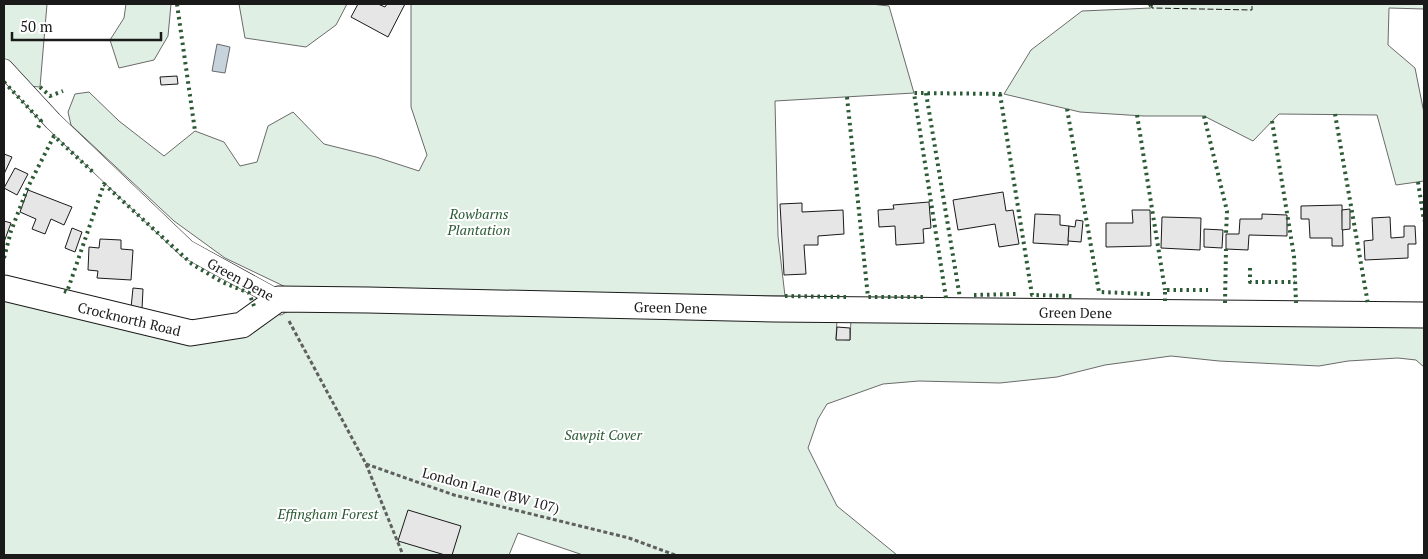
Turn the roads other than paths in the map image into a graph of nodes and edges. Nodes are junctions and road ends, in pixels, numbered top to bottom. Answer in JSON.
{"nodes":[{"id":1,"x":4,"y":68,"type":"edge"},
{"id":2,"x":4,"y":288,"type":"edge"},
{"id":3,"x":278,"y":299,"type":"junction"},
{"id":4,"x":1424,"y":315,"type":"edge"}],
"edges":[{"from":1,"to":3,"type":"street","name":"Green Dene"},
{"from":2,"to":3,"type":"street","name":"Crocknorth Road"},
{"from":3,"to":4,"type":"street","name":"Green Dene"}]}
